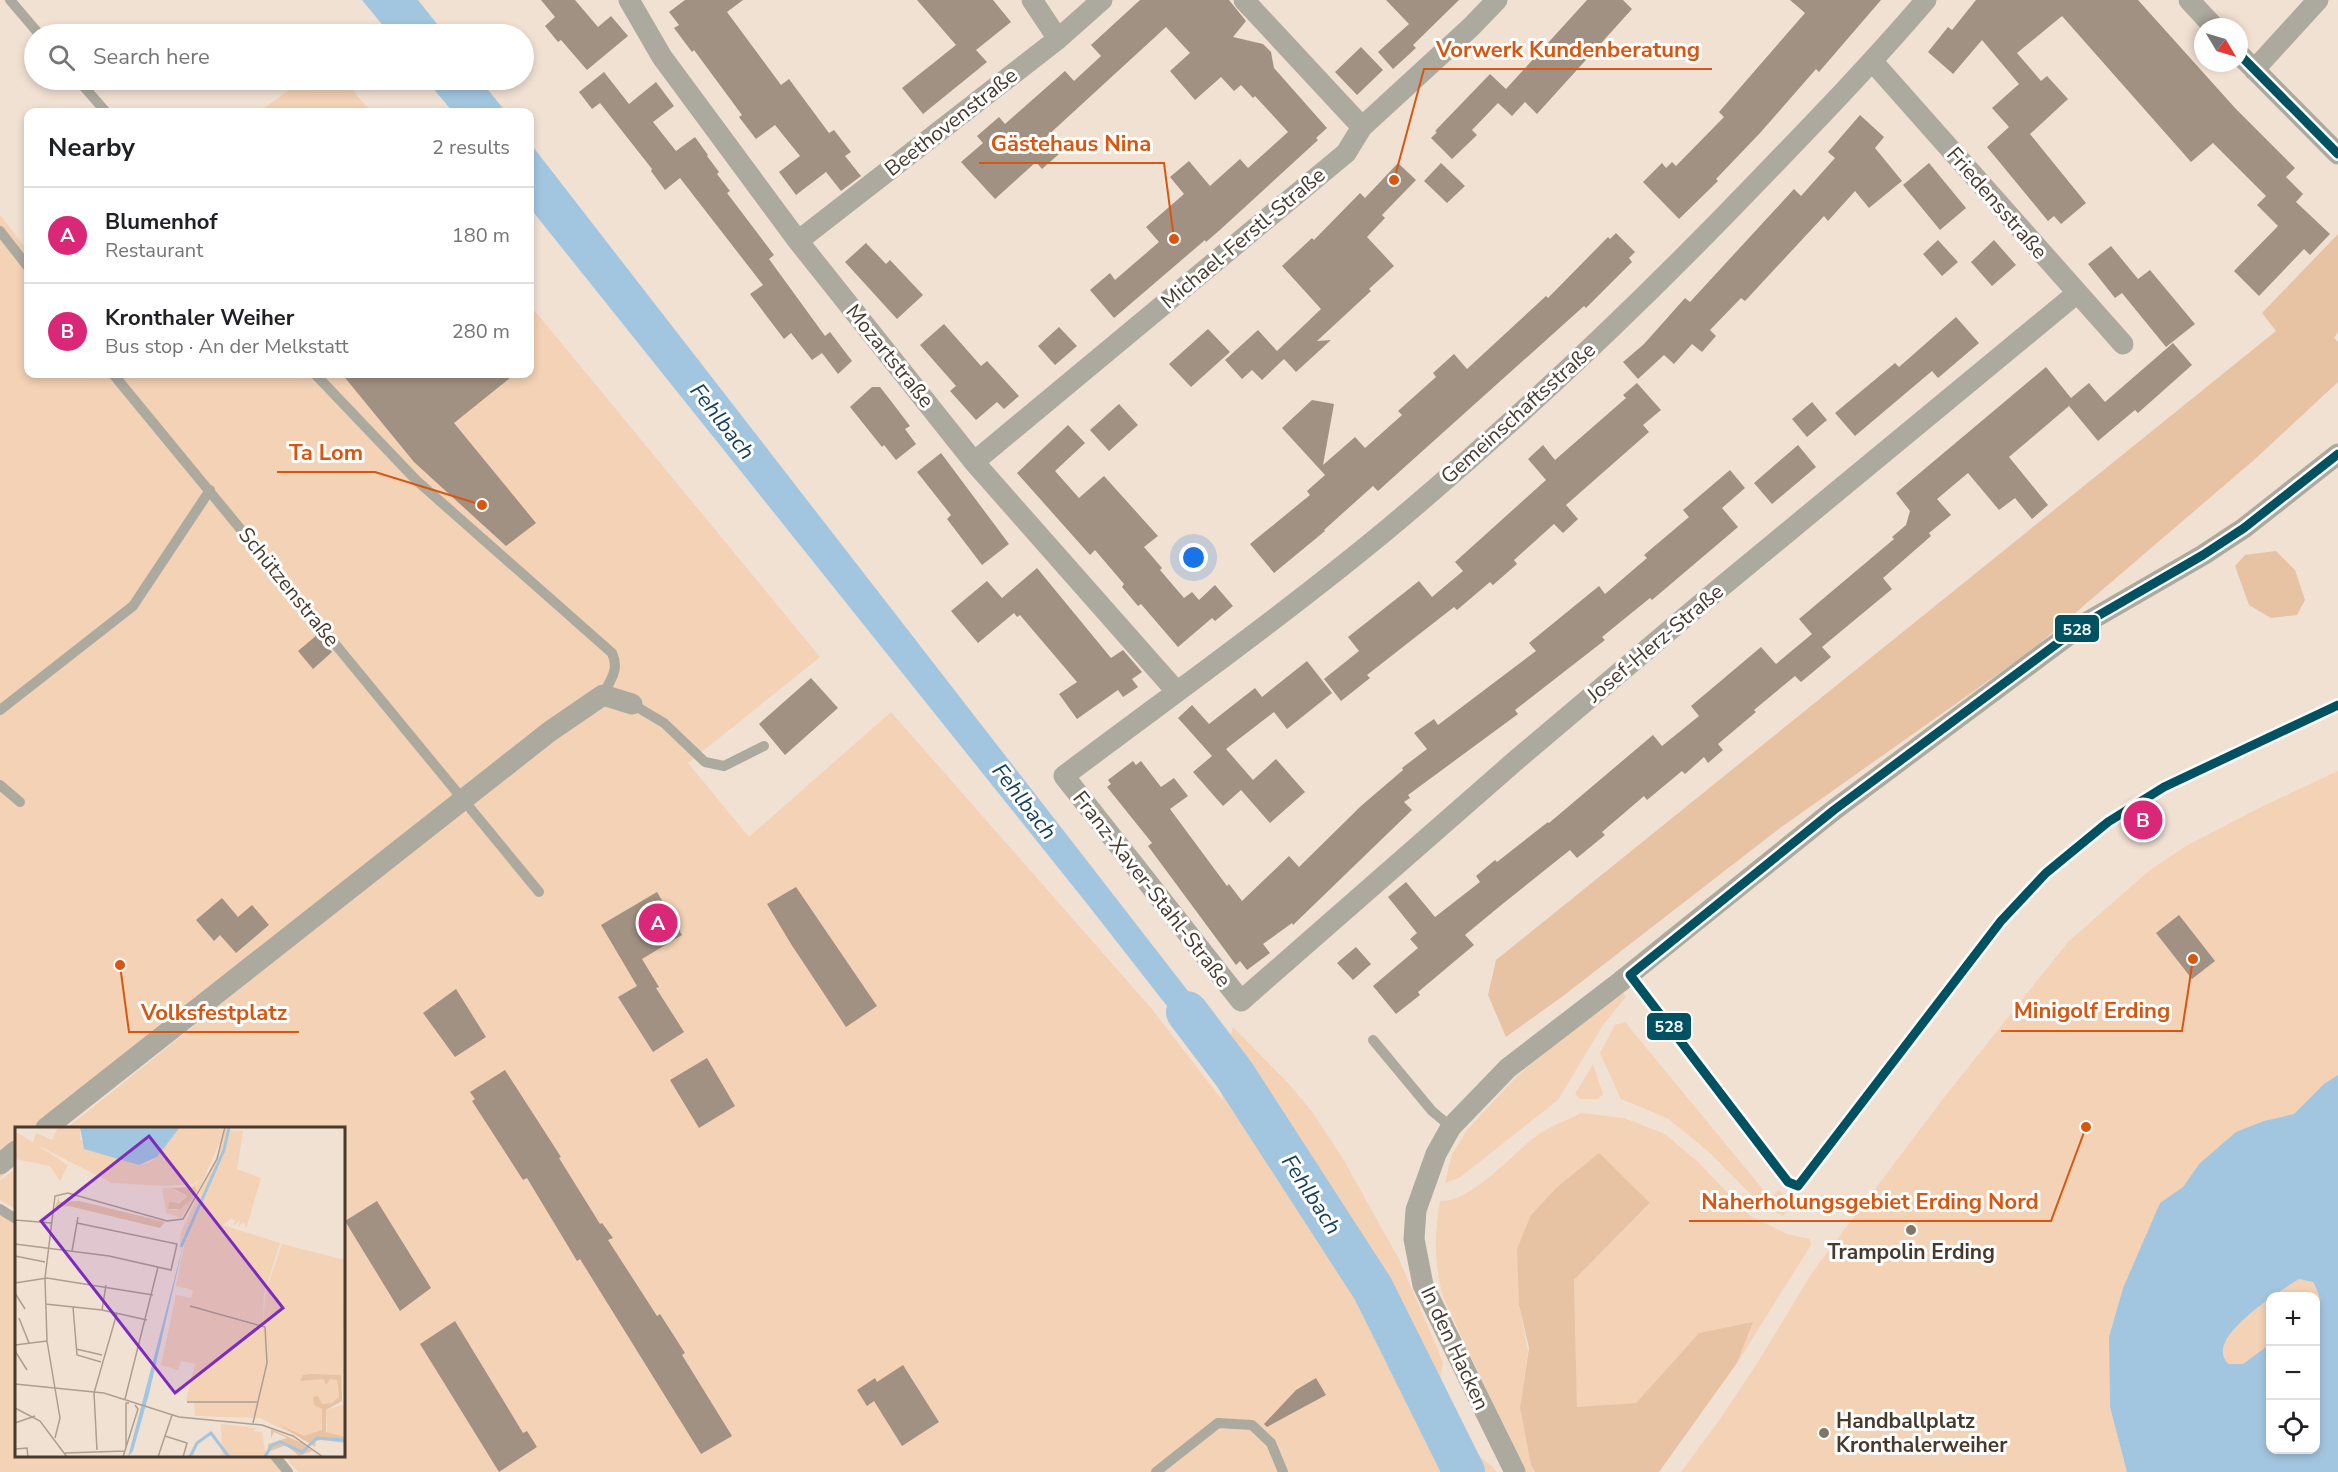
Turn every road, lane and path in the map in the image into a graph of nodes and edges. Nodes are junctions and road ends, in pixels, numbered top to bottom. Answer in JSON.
{"nodes":[{"id":1,"x":10,"y":0,"type":"edge"},
{"id":2,"x":629,"y":0,"type":"edge"},
{"id":3,"x":1032,"y":0,"type":"edge"},
{"id":4,"x":1101,"y":0,"type":"edge"},
{"id":5,"x":1244,"y":0,"type":"edge"},
{"id":6,"x":1497,"y":0,"type":"edge"},
{"id":7,"x":1926,"y":0,"type":"edge"},
{"id":8,"x":2189,"y":0,"type":"edge"},
{"id":9,"x":2318,"y":0,"type":"edge"},
{"id":10,"x":2206,"y":18,"type":"edge"},
{"id":11,"x":30,"y":24,"type":"edge"},
{"id":12,"x":1058,"y":39,"type":"junction"},
{"id":13,"x":1873,"y":62,"type":"junction"},
{"id":14,"x":2248,"y":64,"type":"edge"},
{"id":15,"x":2254,"y":70,"type":"junction"},
{"id":16,"x":87,"y":90,"type":"edge"},
{"id":17,"x":102,"y":108,"type":"edge"},
{"id":18,"x":1362,"y":127,"type":"junction"},
{"id":19,"x":2338,"y":154,"type":"edge"},
{"id":20,"x":0,"y":231,"type":"edge"},
{"id":21,"x":798,"y":241,"type":"junction"},
{"id":22,"x":24,"y":262,"type":"edge"},
{"id":23,"x":2076,"y":294,"type":"junction"},
{"id":24,"x":2122,"y":344,"type":"dead end"},
{"id":25,"x":116,"y":378,"type":"edge"},
{"id":26,"x":319,"y":378,"type":"edge"},
{"id":27,"x":2338,"y":454,"type":"edge"},
{"id":28,"x":974,"y":462,"type":"junction"},
{"id":29,"x":210,"y":490,"type":"junction"},
{"id":30,"x":1177,"y":692,"type":"junction"},
{"id":31,"x":603,"y":695,"type":"junction"},
{"id":32,"x":632,"y":704,"type":"joint"},
{"id":33,"x":2338,"y":705,"type":"edge"},
{"id":34,"x":0,"y":710,"type":"edge"},
{"id":35,"x":764,"y":746,"type":"dead end"},
{"id":36,"x":1064,"y":776,"type":"joint"},
{"id":37,"x":0,"y":784,"type":"edge"},
{"id":38,"x":464,"y":800,"type":"junction"},
{"id":39,"x":20,"y":802,"type":"dead end"},
{"id":40,"x":539,"y":892,"type":"dead end"},
{"id":41,"x":1630,"y":975,"type":"junction"},
{"id":42,"x":1241,"y":1001,"type":"joint"},
{"id":43,"x":1373,"y":1040,"type":"dead end"},
{"id":44,"x":47,"y":1127,"type":"edge"},
{"id":45,"x":1451,"y":1127,"type":"junction"},
{"id":46,"x":15,"y":1152,"type":"edge"},
{"id":47,"x":0,"y":1164,"type":"edge"},
{"id":48,"x":0,"y":1209,"type":"edge"},
{"id":49,"x":15,"y":1218,"type":"edge"},
{"id":50,"x":277,"y":1457,"type":"edge"},
{"id":51,"x":288,"y":1472,"type":"edge"},
{"id":52,"x":1156,"y":1472,"type":"edge"},
{"id":53,"x":1282,"y":1472,"type":"edge"},
{"id":54,"x":1515,"y":1472,"type":"edge"}],
"edges":[{"from":1,"to":11,"type":"lane"},
{"from":2,"to":21,"type":"street","name":"Mozartstraße"},
{"from":3,"to":12,"type":"street"},
{"from":4,"to":12,"type":"street","name":"Beethovenstraße"},
{"from":5,"to":18,"type":"street"},
{"from":6,"to":18,"type":"street","name":"Michael-Ferstl-Straße"},
{"from":7,"to":13,"type":"street","name":"Gemeinschaftsstraße"},
{"from":8,"to":10,"type":"street"},
{"from":9,"to":15,"type":"street"},
{"from":12,"to":21,"type":"street","name":"Beethovenstraße"},
{"from":13,"to":23,"type":"street","name":"Friedensstraße"},
{"from":13,"to":30,"type":"street","name":"Gemeinschaftsstraße"},
{"from":14,"to":15,"type":"street"},
{"from":15,"to":19,"type":"street"},
{"from":16,"to":17,"type":"lane"},
{"from":18,"to":28,"type":"street","name":"Michael-Ferstl-Straße"},
{"from":20,"to":22,"type":"lane"},
{"from":21,"to":28,"type":"street","name":"Mozartstraße"},
{"from":23,"to":24,"type":"street","name":"Friedensstraße"},
{"from":23,"to":42,"type":"street","name":"Josef-Herz-Straße"},
{"from":25,"to":29,"type":"lane","name":"Schützenstraße"},
{"from":26,"to":31,"type":"lane"},
{"from":27,"to":41,"type":"street","name":"In den Hacken"},
{"from":28,"to":30,"type":"street","name":"Mozartstraße"},
{"from":29,"to":34,"type":"lane"},
{"from":29,"to":38,"type":"lane","name":"Schützenstraße"},
{"from":30,"to":36,"type":"street","name":"Gemeinschaftsstraße"},
{"from":31,"to":32,"type":"street"},
{"from":31,"to":38,"type":"street"},
{"from":32,"to":35,"type":"lane"},
{"from":33,"to":41,"type":"lane"},
{"from":36,"to":42,"type":"street","name":"Franz-Xaver-Stahl-Straße"},
{"from":37,"to":39,"type":"lane"},
{"from":38,"to":40,"type":"lane","name":"Schützenstraße"},
{"from":38,"to":44,"type":"street"},
{"from":41,"to":45,"type":"street","name":"In den Hacken"},
{"from":43,"to":45,"type":"lane"},
{"from":45,"to":54,"type":"street","name":"In den Hacken"},
{"from":46,"to":47,"type":"street"},
{"from":48,"to":49,"type":"lane"},
{"from":50,"to":51,"type":"lane"},
{"from":52,"to":53,"type":"lane"}]}
